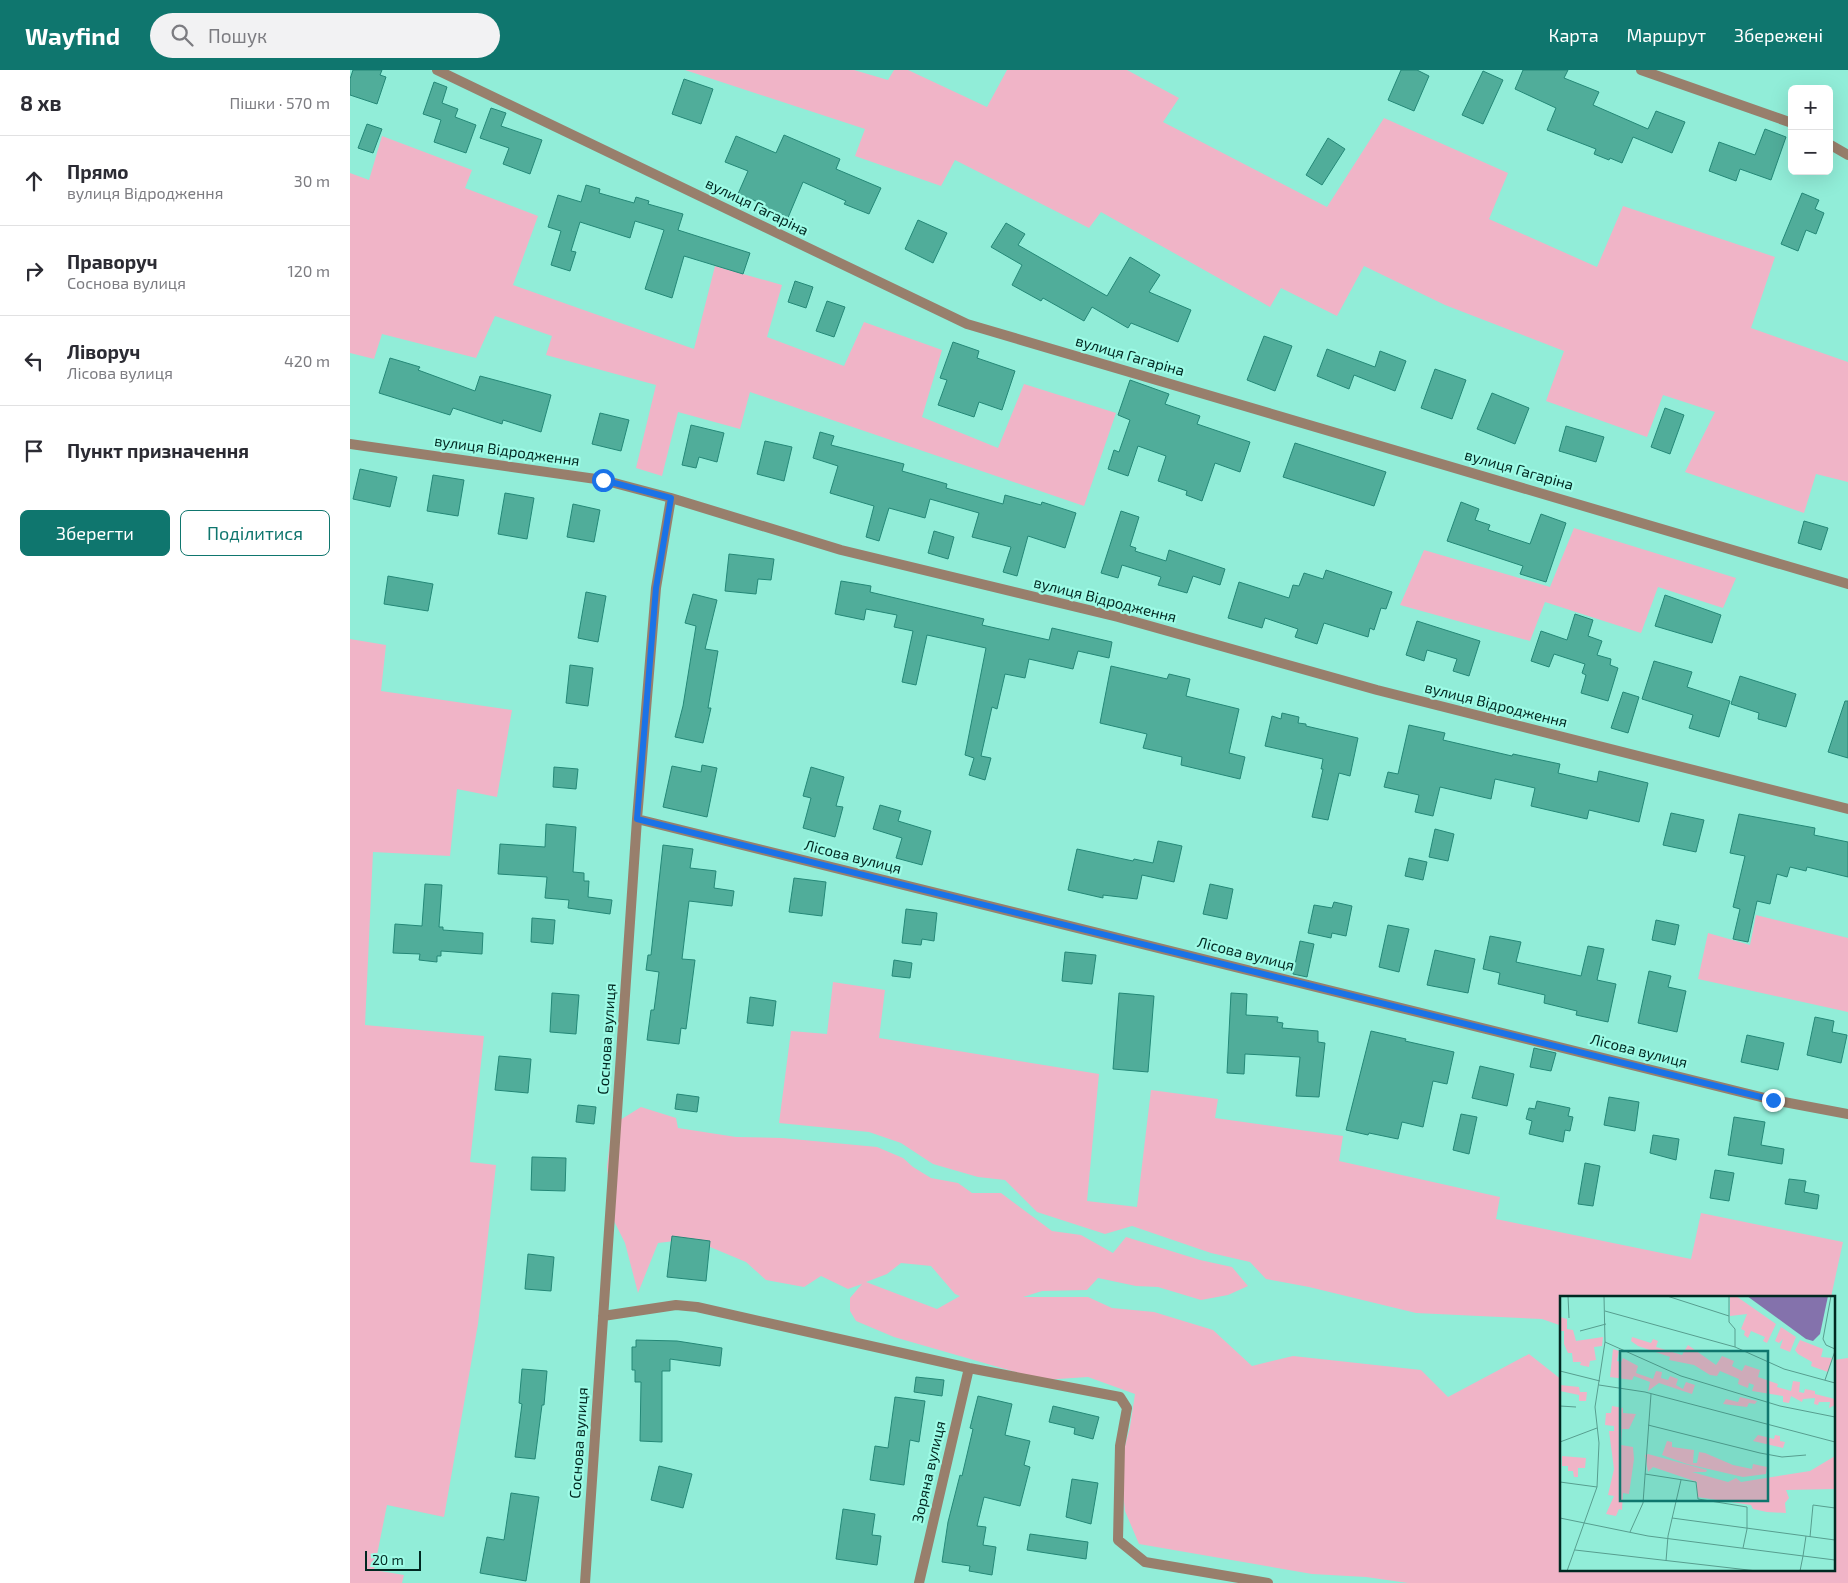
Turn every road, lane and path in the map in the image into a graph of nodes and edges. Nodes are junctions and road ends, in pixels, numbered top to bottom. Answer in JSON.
{"nodes":[{"id":1,"x":437,"y":70,"type":"edge"},
{"id":2,"x":1641,"y":70,"type":"edge"},
{"id":3,"x":1788,"y":123,"type":"edge"},
{"id":4,"x":1833,"y":146,"type":"edge"},
{"id":5,"x":1848,"y":155,"type":"edge"},
{"id":6,"x":350,"y":444,"type":"edge"},
{"id":7,"x":671,"y":498,"type":"junction"},
{"id":8,"x":1848,"y":584,"type":"edge"},
{"id":9,"x":1848,"y":809,"type":"edge"},
{"id":10,"x":637,"y":819,"type":"junction"},
{"id":11,"x":1848,"y":1114,"type":"edge"},
{"id":12,"x":603,"y":1316,"type":"junction"},
{"id":13,"x":968,"y":1368,"type":"junction"},
{"id":14,"x":585,"y":1583,"type":"edge"},
{"id":15,"x":919,"y":1583,"type":"edge"},
{"id":16,"x":1268,"y":1583,"type":"edge"}],
"edges":[{"from":1,"to":8,"type":"street","name":"вулиця Гагаріна"},
{"from":2,"to":3,"type":"street"},
{"from":4,"to":5,"type":"street"},
{"from":6,"to":7,"type":"street","name":"вулиця Відродження"},
{"from":7,"to":9,"type":"street","name":"вулиця Відродження"},
{"from":7,"to":10,"type":"street","name":"Соснова вулиця"},
{"from":10,"to":11,"type":"street","name":"Лісова вулиця"},
{"from":10,"to":12,"type":"street","name":"Соснова вулиця"},
{"from":12,"to":13,"type":"street"},
{"from":12,"to":14,"type":"street","name":"Соснова вулиця"},
{"from":13,"to":15,"type":"street","name":"Зоряна вулиця"},
{"from":13,"to":16,"type":"street"}]}
